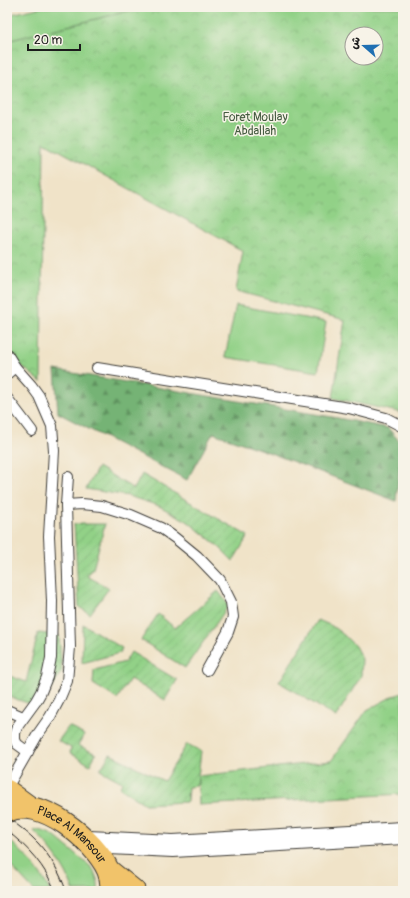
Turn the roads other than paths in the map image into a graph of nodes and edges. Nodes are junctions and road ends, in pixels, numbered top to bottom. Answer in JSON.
{"nodes":[{"id":1,"x":7,"y":354,"type":"edge"},
{"id":2,"x":16,"y":367,"type":"junction"},
{"id":3,"x":97,"y":368,"type":"dead end"},
{"id":4,"x":7,"y":374,"type":"edge"},
{"id":5,"x":7,"y":398,"type":"edge"},
{"id":6,"x":403,"y":427,"type":"edge"},
{"id":7,"x":32,"y":431,"type":"dead end"},
{"id":8,"x":68,"y":477,"type":"dead end"},
{"id":9,"x":66,"y":505,"type":"junction"},
{"id":10,"x":207,"y":670,"type":"dead end"},
{"id":11,"x":7,"y":710,"type":"edge"},
{"id":12,"x":23,"y":717,"type":"junction"},
{"id":13,"x":28,"y":752,"type":"junction"},
{"id":14,"x":7,"y":790,"type":"edge"},
{"id":15,"x":29,"y":807,"type":"junction"},
{"id":16,"x":7,"y":811,"type":"edge"},
{"id":17,"x":403,"y":833,"type":"edge"},
{"id":18,"x":88,"y":842,"type":"junction"},
{"id":19,"x":173,"y":846,"type":"junction"},
{"id":20,"x":108,"y":875,"type":"edge"},
{"id":21,"x":134,"y":891,"type":"edge"}],
"edges":[{"from":1,"to":2,"type":"lane"},
{"from":2,"to":4,"type":"lane"},
{"from":2,"to":12,"type":"lane"},
{"from":3,"to":6,"type":"lane"},
{"from":5,"to":7,"type":"lane"},
{"from":8,"to":9,"type":"lane"},
{"from":9,"to":10,"type":"lane"},
{"from":9,"to":13,"type":"lane"},
{"from":11,"to":12,"type":"lane"},
{"from":12,"to":13,"type":"lane"},
{"from":13,"to":14,"type":"lane"},
{"from":14,"to":15,"type":"main road"},
{"from":15,"to":16,"type":"main road","name":"Place Al Mansour"},
{"from":15,"to":18,"type":"main road","name":"Place Al Mansour"},
{"from":17,"to":19,"type":"street"},
{"from":18,"to":19,"type":"street"},
{"from":18,"to":20,"type":"main road","name":"Place Al Mansour"},
{"from":19,"to":20,"type":"street"},
{"from":20,"to":21,"type":"main road","name":"Place Al Mansour"}]}
